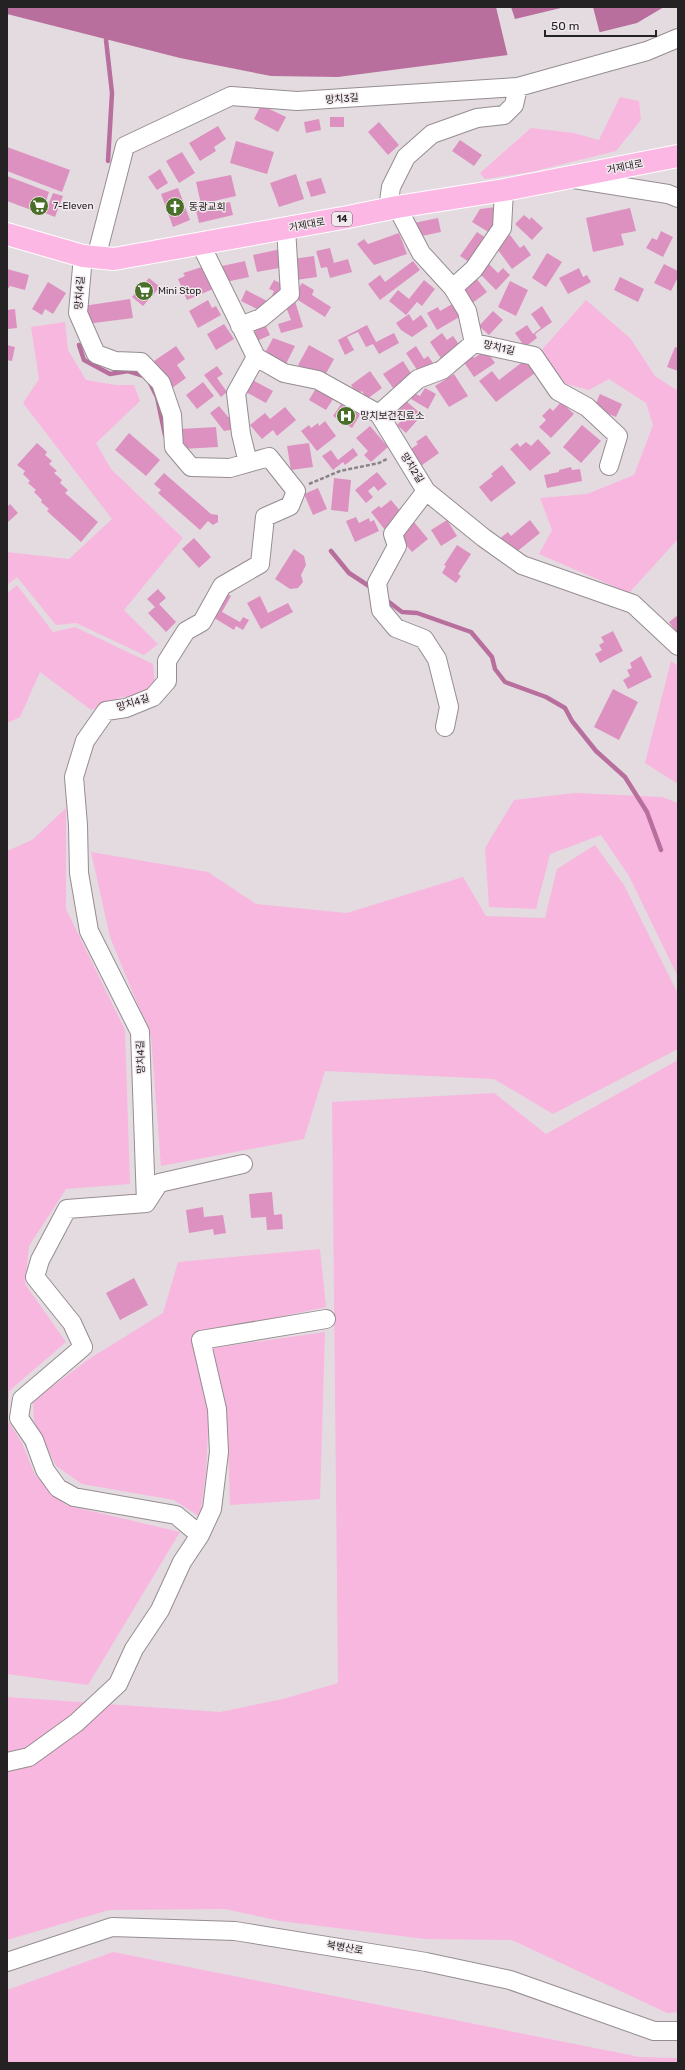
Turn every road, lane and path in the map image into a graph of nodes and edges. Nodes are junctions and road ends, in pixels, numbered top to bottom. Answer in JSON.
{"nodes":[{"id":1,"x":678,"y":38,"type":"edge"},
{"id":2,"x":518,"y":87,"type":"junction"},
{"id":3,"x":674,"y":158,"type":"edge"},
{"id":4,"x":569,"y":178,"type":"junction"},
{"id":5,"x":504,"y":190,"type":"junction"},
{"id":6,"x":678,"y":198,"type":"edge"},
{"id":7,"x":392,"y":208,"type":"junction"},
{"id":8,"x":286,"y":228,"type":"junction"},
{"id":9,"x":7,"y":234,"type":"edge"},
{"id":10,"x":200,"y":243,"type":"junction"},
{"id":11,"x":90,"y":257,"type":"junction"},
{"id":12,"x":453,"y":288,"type":"junction"},
{"id":13,"x":240,"y":326,"type":"junction"},
{"id":14,"x":474,"y":343,"type":"junction"},
{"id":15,"x":256,"y":357,"type":"junction"},
{"id":16,"x":379,"y":414,"type":"junction"},
{"id":17,"x":402,"y":452,"type":"junction"},
{"id":18,"x":248,"y":463,"type":"junction"},
{"id":19,"x":609,"y":466,"type":"dead end"},
{"id":20,"x":296,"y":490,"type":"junction"},
{"id":21,"x":426,"y":490,"type":"junction"},
{"id":22,"x":678,"y":646,"type":"edge"},
{"id":23,"x":445,"y":727,"type":"dead end"},
{"id":24,"x":243,"y":1164,"type":"dead end"},
{"id":25,"x":146,"y":1203,"type":"junction"},
{"id":26,"x":326,"y":1319,"type":"dead end"},
{"id":27,"x":200,"y":1535,"type":"junction"},
{"id":28,"x":7,"y":1762,"type":"edge"},
{"id":29,"x":7,"y":1962,"type":"edge"},
{"id":30,"x":678,"y":2030,"type":"edge"}],
"edges":[{"from":1,"to":2,"type":"street","name":"망치3길"},
{"from":2,"to":7,"type":"street"},
{"from":2,"to":11,"type":"street","name":"망치3길"},
{"from":3,"to":4,"type":"main road","name":"거제대로","number":"14"},
{"from":4,"to":5,"type":"main road","name":"거제대로","number":"14"},
{"from":4,"to":6,"type":"street"},
{"from":5,"to":7,"type":"main road","name":"거제대로","number":"14"},
{"from":5,"to":12,"type":"street"},
{"from":7,"to":8,"type":"main road","name":"거제대로","number":"14"},
{"from":7,"to":12,"type":"street","name":"망치1길"},
{"from":8,"to":10,"type":"main road","name":"거제대로","number":"14"},
{"from":8,"to":13,"type":"street"},
{"from":9,"to":11,"type":"main road","name":"거제대로","number":"14"},
{"from":10,"to":11,"type":"main road","name":"거제대로","number":"14"},
{"from":10,"to":13,"type":"street"},
{"from":11,"to":18,"type":"street","name":"망치4길"},
{"from":12,"to":14,"type":"street","name":"망치1길"},
{"from":13,"to":15,"type":"street"},
{"from":14,"to":16,"type":"street"},
{"from":14,"to":19,"type":"street","name":"망치1길"},
{"from":15,"to":16,"type":"street","name":"망치2길"},
{"from":15,"to":18,"type":"street"},
{"from":16,"to":17,"type":"street","name":"망치2길"},
{"from":17,"to":20,"type":"path"},
{"from":17,"to":21,"type":"street","name":"망치2길"},
{"from":18,"to":20,"type":"street","name":"망치4길"},
{"from":20,"to":25,"type":"street","name":"망치4길"},
{"from":21,"to":22,"type":"street","name":"망치2길"},
{"from":21,"to":23,"type":"street"},
{"from":24,"to":25,"type":"street"},
{"from":25,"to":27,"type":"street"},
{"from":26,"to":27,"type":"street"},
{"from":27,"to":28,"type":"street"},
{"from":29,"to":30,"type":"street","name":"북병산로"}]}
